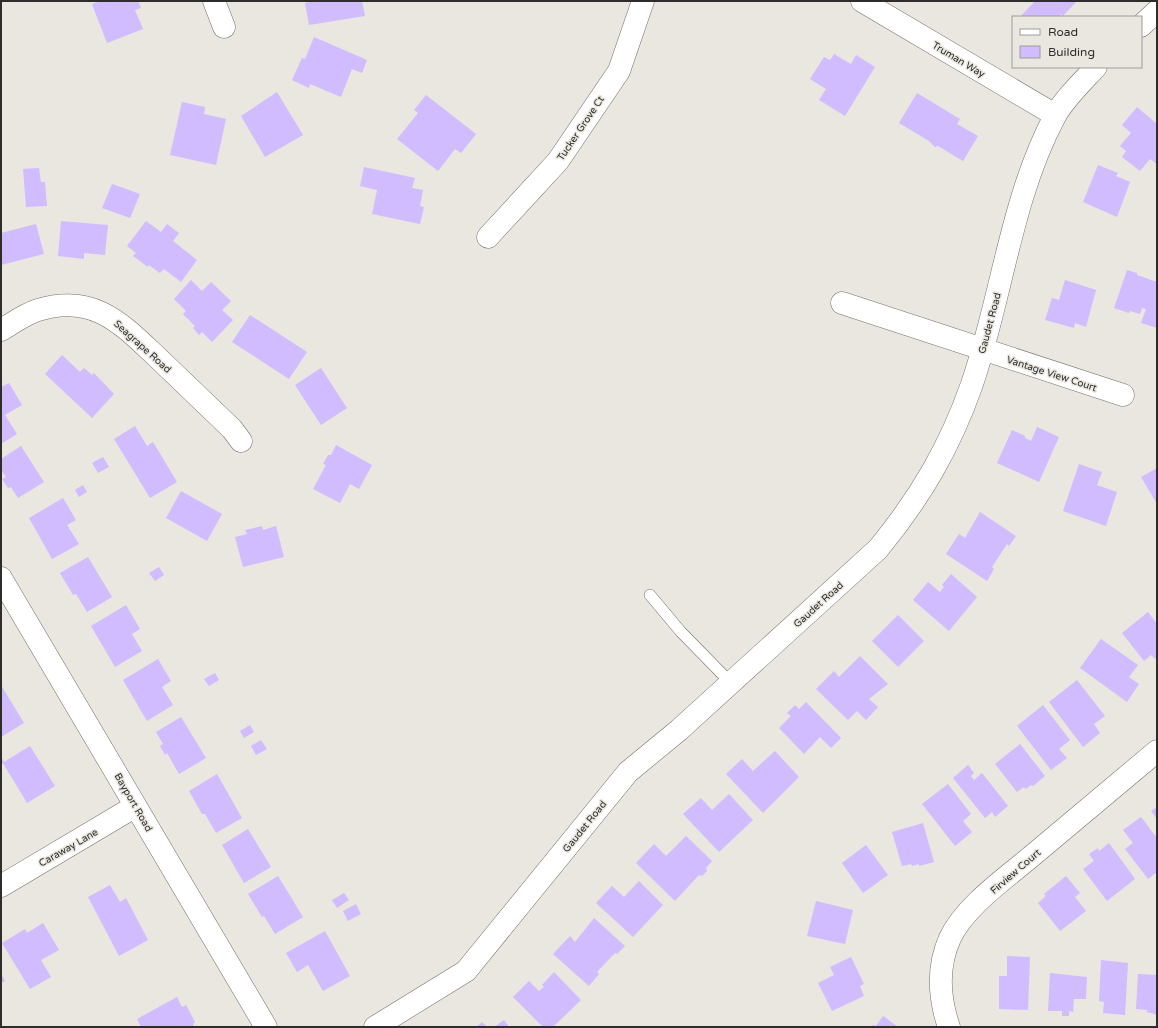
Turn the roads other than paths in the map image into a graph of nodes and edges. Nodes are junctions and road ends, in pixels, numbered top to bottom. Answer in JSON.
{"nodes":[{"id":1,"x":214,"y":1,"type":"edge"},
{"id":2,"x":643,"y":1,"type":"edge"},
{"id":3,"x":862,"y":1,"type":"edge"},
{"id":4,"x":1157,"y":11,"type":"edge"},
{"id":5,"x":1142,"y":25,"type":"edge"},
{"id":6,"x":224,"y":27,"type":"dead end"},
{"id":7,"x":1095,"y":68,"type":"edge"},
{"id":8,"x":1055,"y":115,"type":"junction"},
{"id":9,"x":488,"y":237,"type":"dead end"},
{"id":10,"x":842,"y":303,"type":"dead end"},
{"id":11,"x":1,"y":330,"type":"edge"},
{"id":12,"x":982,"y":350,"type":"junction"},
{"id":13,"x":1123,"y":396,"type":"dead end"},
{"id":14,"x":241,"y":441,"type":"dead end"},
{"id":15,"x":1,"y":578,"type":"edge"},
{"id":16,"x":650,"y":595,"type":"dead end"},
{"id":17,"x":731,"y":683,"type":"junction"},
{"id":18,"x":1157,"y":751,"type":"edge"},
{"id":19,"x":134,"y":807,"type":"junction"},
{"id":20,"x":1,"y":886,"type":"edge"},
{"id":21,"x":266,"y":1027,"type":"edge"},
{"id":22,"x":375,"y":1027,"type":"edge"},
{"id":23,"x":949,"y":1027,"type":"edge"}],
"edges":[{"from":1,"to":6,"type":"street"},
{"from":2,"to":9,"type":"street","name":"Tucker Grove Ct"},
{"from":3,"to":8,"type":"street","name":"Truman Way"},
{"from":4,"to":5,"type":"street"},
{"from":7,"to":8,"type":"street","name":"Gaudet Road"},
{"from":8,"to":12,"type":"street","name":"Gaudet Road"},
{"from":10,"to":12,"type":"street","name":"Vantage View Court"},
{"from":11,"to":14,"type":"street","name":"Seagrape Road"},
{"from":12,"to":13,"type":"street","name":"Vantage View Court"},
{"from":12,"to":17,"type":"street","name":"Gaudet Road"},
{"from":15,"to":19,"type":"street","name":"Bayport Road"},
{"from":16,"to":17,"type":"lane"},
{"from":17,"to":22,"type":"street","name":"Gaudet Road"},
{"from":18,"to":23,"type":"street","name":"Firview Court"},
{"from":19,"to":20,"type":"street","name":"Caraway Lane"},
{"from":19,"to":21,"type":"street","name":"Bayport Road"}]}
